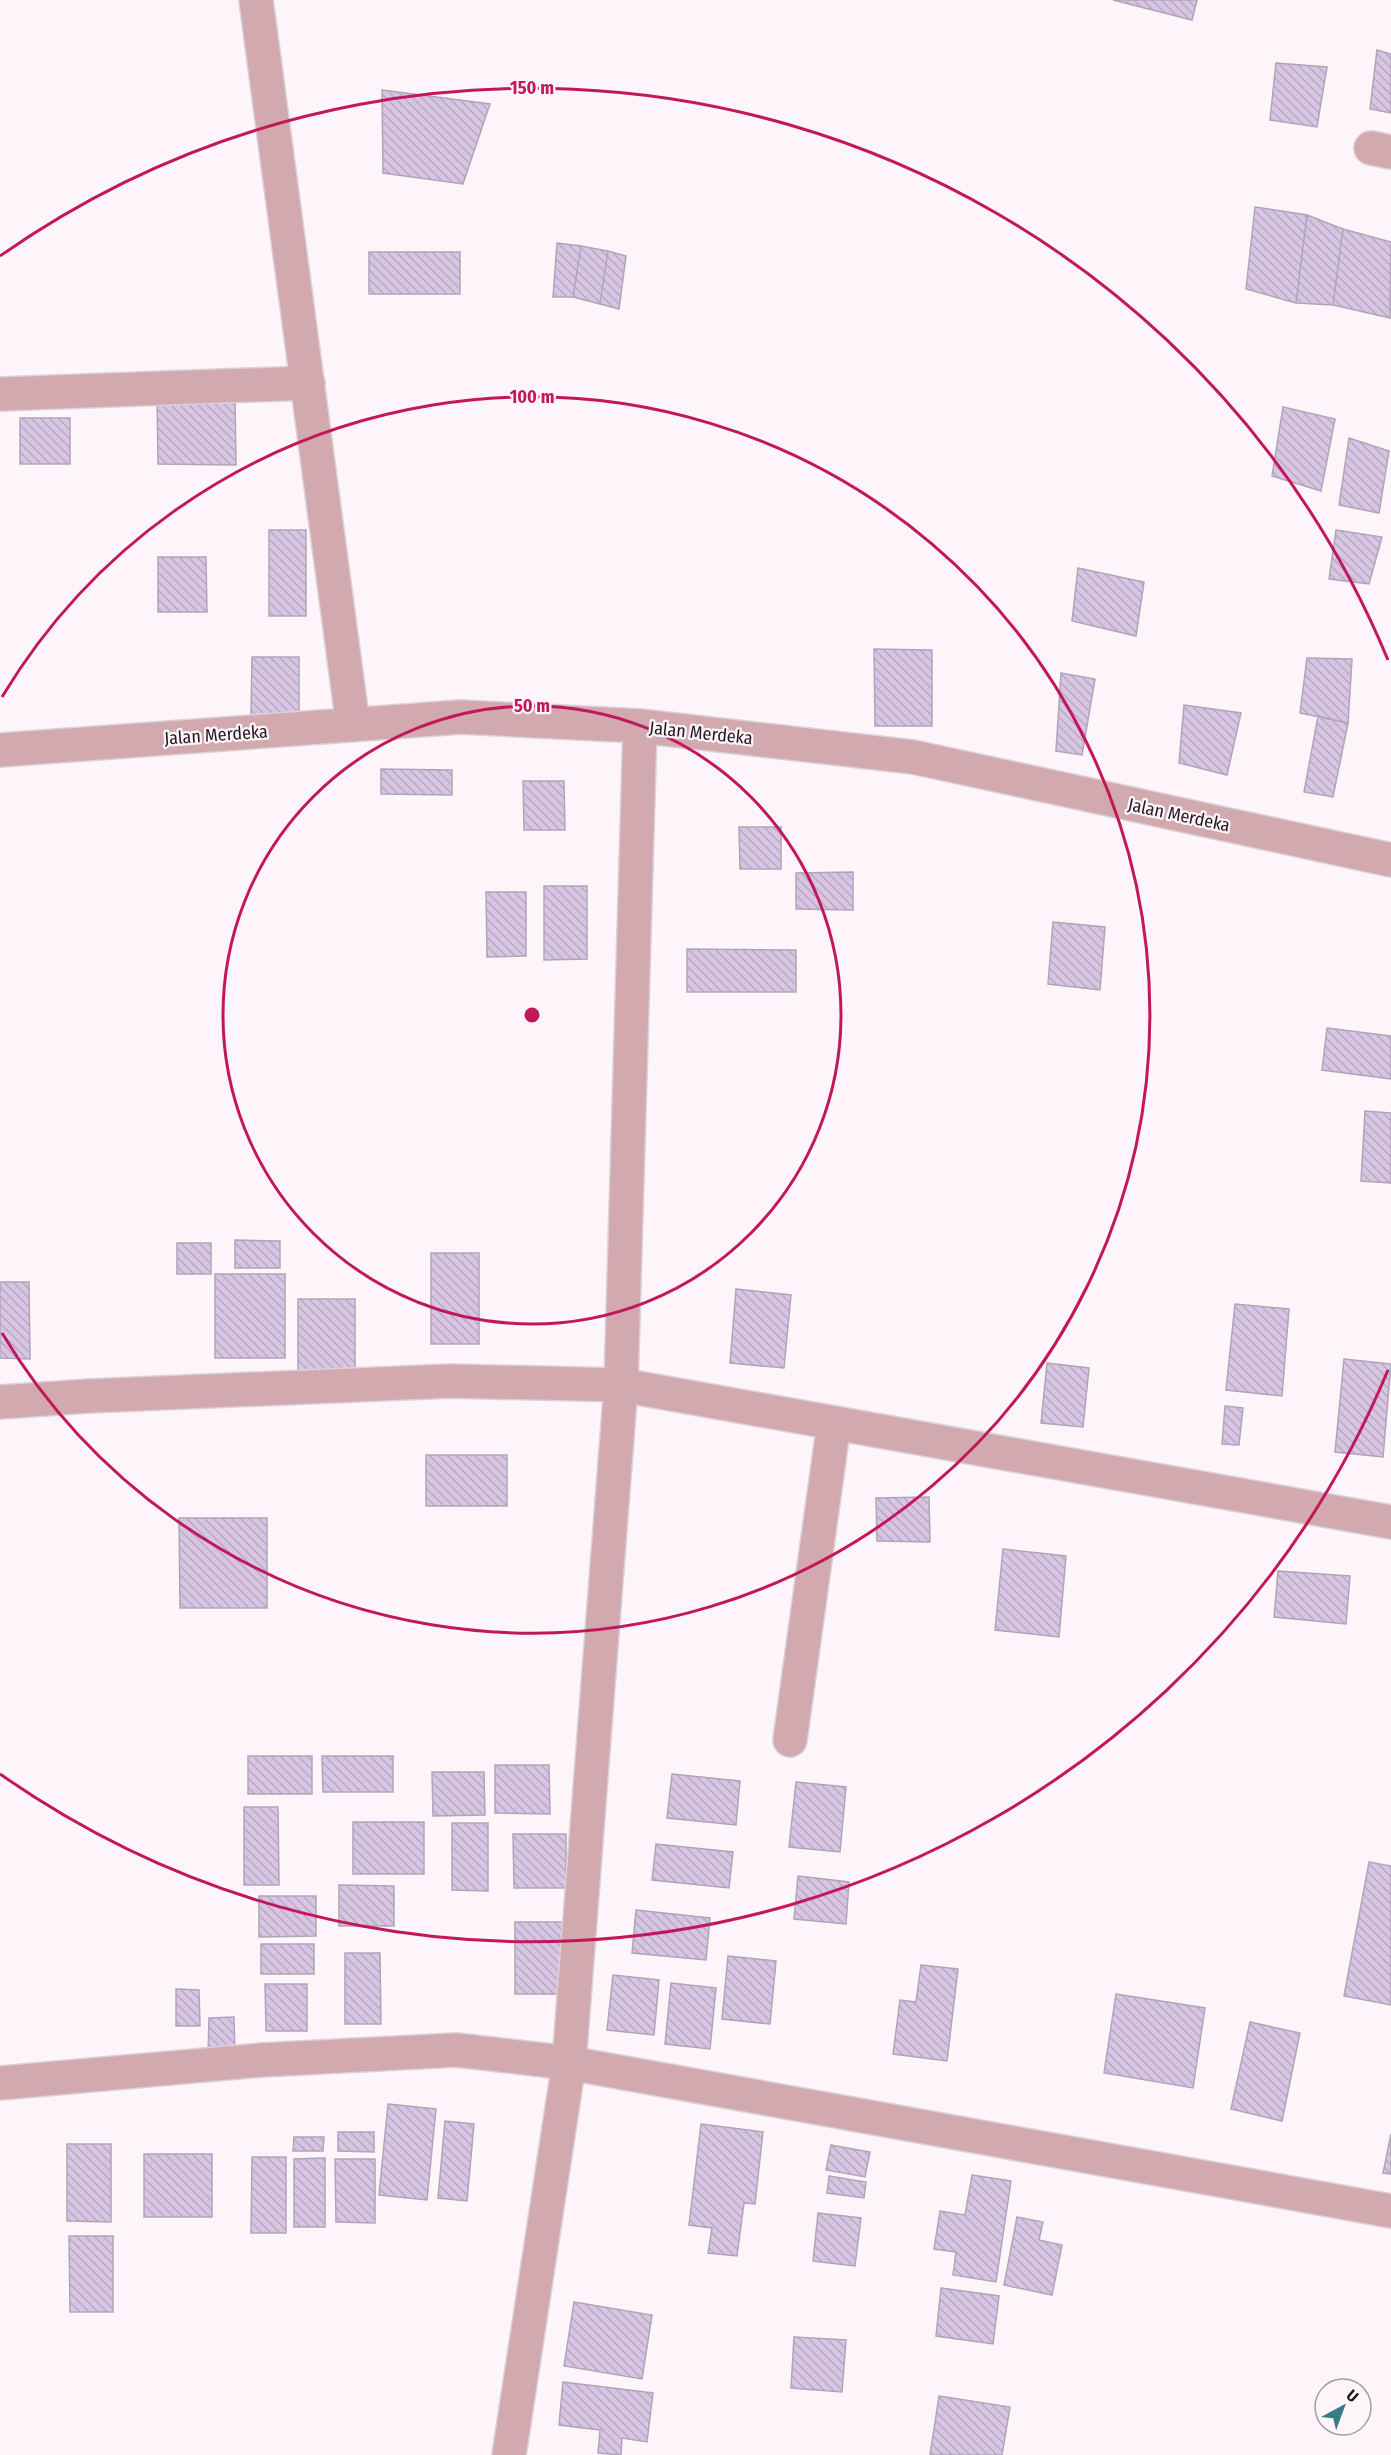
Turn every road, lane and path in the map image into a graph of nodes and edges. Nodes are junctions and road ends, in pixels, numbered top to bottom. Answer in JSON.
{"nodes":[{"id":1,"x":256,"y":0,"type":"edge"},
{"id":2,"x":308,"y":383,"type":"junction"},
{"id":3,"x":0,"y":394,"type":"edge"},
{"id":4,"x":353,"y":725,"type":"junction"},
{"id":5,"x":640,"y":726,"type":"junction"},
{"id":6,"x":0,"y":750,"type":"edge"},
{"id":7,"x":1391,"y":860,"type":"edge"},
{"id":8,"x":621,"y":1385,"type":"junction"},
{"id":9,"x":0,"y":1402,"type":"edge"},
{"id":10,"x":834,"y":1423,"type":"junction"},
{"id":11,"x":1391,"y":1522,"type":"edge"},
{"id":12,"x":790,"y":1740,"type":"dead end"},
{"id":13,"x":569,"y":2063,"type":"junction"},
{"id":14,"x":0,"y":2083,"type":"edge"},
{"id":15,"x":1391,"y":2211,"type":"edge"},
{"id":16,"x":508,"y":2455,"type":"edge"}],
"edges":[{"from":1,"to":2,"type":"street"},
{"from":2,"to":3,"type":"street"},
{"from":2,"to":4,"type":"street"},
{"from":4,"to":5,"type":"street","name":"Jalan Merdeka"},
{"from":4,"to":6,"type":"street","name":"Jalan Merdeka"},
{"from":5,"to":7,"type":"street","name":"Jalan Merdeka"},
{"from":5,"to":8,"type":"street"},
{"from":8,"to":9,"type":"street"},
{"from":8,"to":10,"type":"street"},
{"from":8,"to":13,"type":"street"},
{"from":10,"to":11,"type":"street"},
{"from":10,"to":12,"type":"street"},
{"from":13,"to":14,"type":"street"},
{"from":13,"to":15,"type":"street"},
{"from":13,"to":16,"type":"street"}]}
